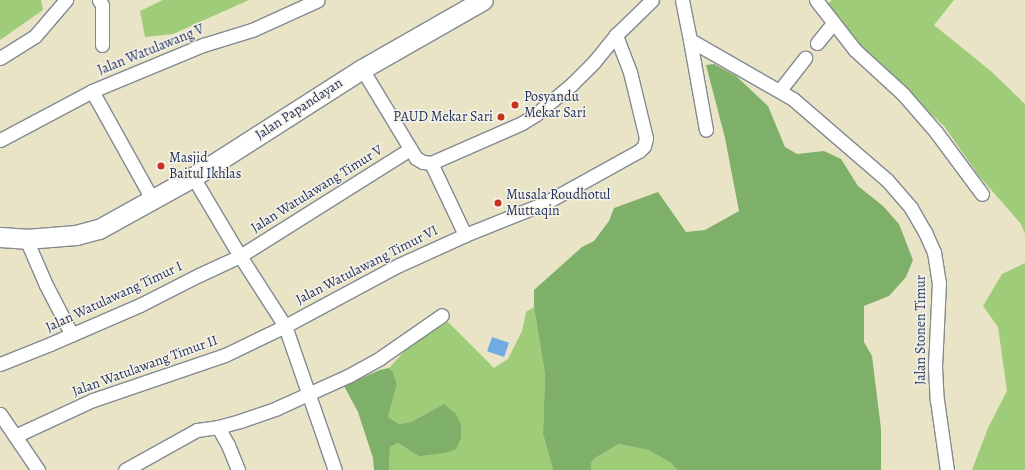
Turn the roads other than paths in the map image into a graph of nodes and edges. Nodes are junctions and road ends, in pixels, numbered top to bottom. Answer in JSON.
{"nodes":[{"id":1,"x":66,"y":0,"type":"edge"},
{"id":2,"x":99,"y":0,"type":"edge"},
{"id":3,"x":318,"y":0,"type":"edge"},
{"id":4,"x":483,"y":0,"type":"edge"},
{"id":5,"x":652,"y":0,"type":"edge"},
{"id":6,"x":682,"y":0,"type":"edge"},
{"id":7,"x":816,"y":0,"type":"edge"},
{"id":8,"x":833,"y":23,"type":"junction"},
{"id":9,"x":616,"y":35,"type":"junction"},
{"id":10,"x":690,"y":40,"type":"junction"},
{"id":11,"x":817,"y":43,"type":"dead end"},
{"id":12,"x":102,"y":44,"type":"dead end"},
{"id":13,"x":0,"y":58,"type":"edge"},
{"id":14,"x":805,"y":58,"type":"dead end"},
{"id":15,"x":362,"y":69,"type":"junction"},
{"id":16,"x":780,"y":90,"type":"junction"},
{"id":17,"x":92,"y":91,"type":"junction"},
{"id":18,"x":706,"y":130,"type":"dead end"},
{"id":19,"x":0,"y":140,"type":"edge"},
{"id":20,"x":410,"y":149,"type":"junction"},
{"id":21,"x":431,"y":163,"type":"junction"},
{"id":22,"x":193,"y":177,"type":"junction"},
{"id":23,"x":982,"y":194,"type":"dead end"},
{"id":24,"x":152,"y":198,"type":"junction"},
{"id":25,"x":464,"y":235,"type":"junction"},
{"id":26,"x":0,"y":237,"type":"edge"},
{"id":27,"x":26,"y":239,"type":"junction"},
{"id":28,"x":240,"y":256,"type":"junction"},
{"id":29,"x":442,"y":315,"type":"dead end"},
{"id":30,"x":285,"y":326,"type":"junction"},
{"id":31,"x":72,"y":335,"type":"junction"},
{"id":32,"x":0,"y":364,"type":"edge"},
{"id":33,"x":307,"y":394,"type":"junction"},
{"id":34,"x":0,"y":414,"type":"edge"},
{"id":35,"x":218,"y":427,"type":"junction"},
{"id":36,"x":15,"y":436,"type":"junction"},
{"id":37,"x":38,"y":470,"type":"edge"},
{"id":38,"x":125,"y":470,"type":"edge"},
{"id":39,"x":238,"y":470,"type":"edge"},
{"id":40,"x":335,"y":470,"type":"edge"},
{"id":41,"x":947,"y":470,"type":"edge"}],
"edges":[{"from":1,"to":13,"type":"street"},
{"from":2,"to":12,"type":"street"},
{"from":3,"to":17,"type":"street","name":"Jalan Watulawang V"},
{"from":4,"to":15,"type":"main road","name":"Jalan Papandayan"},
{"from":5,"to":9,"type":"street"},
{"from":6,"to":10,"type":"street"},
{"from":7,"to":8,"type":"street"},
{"from":8,"to":11,"type":"street"},
{"from":8,"to":23,"type":"street"},
{"from":9,"to":21,"type":"street"},
{"from":9,"to":25,"type":"street","name":"Jalan Watulawang Timur VI"},
{"from":10,"to":16,"type":"street","name":"Jalan Stonen Timur"},
{"from":10,"to":18,"type":"street"},
{"from":14,"to":16,"type":"street"},
{"from":15,"to":20,"type":"street"},
{"from":15,"to":22,"type":"main road","name":"Jalan Papandayan"},
{"from":16,"to":41,"type":"street","name":"Jalan Stonen Timur"},
{"from":17,"to":19,"type":"street","name":"Jalan Watulawang V"},
{"from":17,"to":24,"type":"street"},
{"from":20,"to":21,"type":"street"},
{"from":20,"to":28,"type":"street","name":"Jalan Watulawang Timur V"},
{"from":21,"to":25,"type":"street"},
{"from":22,"to":24,"type":"main road","name":"Jalan Papandayan"},
{"from":22,"to":28,"type":"street"},
{"from":24,"to":27,"type":"main road","name":"Jalan Papandayan"},
{"from":25,"to":30,"type":"street","name":"Jalan Watulawang Timur VI"},
{"from":26,"to":27,"type":"main road","name":"Jalan Papandayan"},
{"from":27,"to":31,"type":"street"},
{"from":28,"to":30,"type":"street"},
{"from":28,"to":31,"type":"street","name":"Jalan Watulawang Timur I"},
{"from":29,"to":33,"type":"street"},
{"from":30,"to":33,"type":"street"},
{"from":30,"to":36,"type":"street","name":"Jalan Watulawang Timur II"},
{"from":31,"to":32,"type":"street","name":"Jalan Watulawang Timur I"},
{"from":33,"to":35,"type":"street"},
{"from":33,"to":40,"type":"street"},
{"from":34,"to":36,"type":"street"},
{"from":35,"to":38,"type":"street"},
{"from":35,"to":39,"type":"street"},
{"from":36,"to":37,"type":"street"}]}
